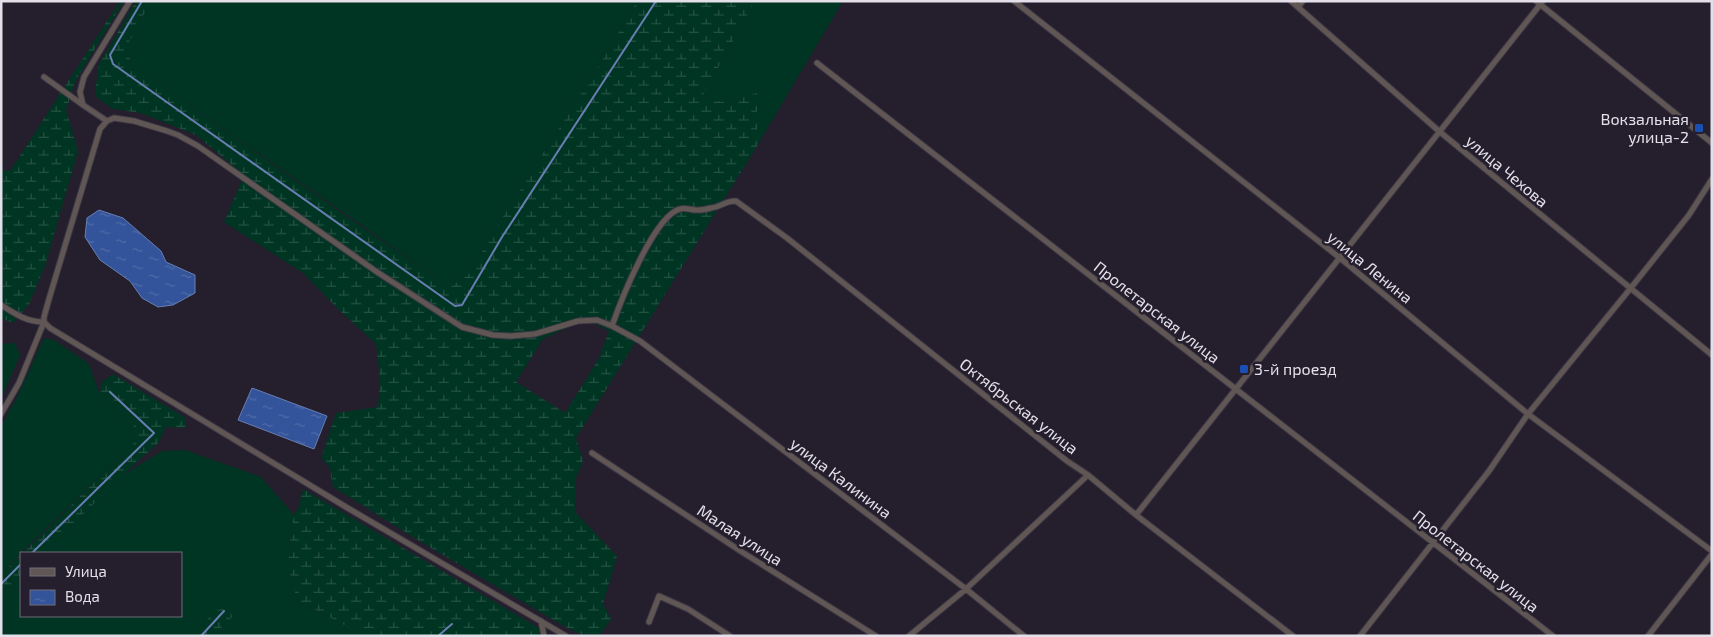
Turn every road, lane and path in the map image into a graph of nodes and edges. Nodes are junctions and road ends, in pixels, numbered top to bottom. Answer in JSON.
{"nodes":[{"id":1,"x":130,"y":1,"type":"edge"},
{"id":2,"x":1014,"y":1,"type":"edge"},
{"id":3,"x":1291,"y":1,"type":"edge"},
{"id":4,"x":1303,"y":1,"type":"edge"},
{"id":5,"x":1540,"y":2,"type":"edge"},
{"id":6,"x":1298,"y":7,"type":"junction"},
{"id":7,"x":817,"y":63,"type":"dead end"},
{"id":8,"x":44,"y":77,"type":"dead end"},
{"id":9,"x":83,"y":105,"type":"junction"},
{"id":10,"x":107,"y":121,"type":"junction"},
{"id":11,"x":1440,"y":132,"type":"junction"},
{"id":12,"x":1712,"y":143,"type":"edge"},
{"id":13,"x":1712,"y":179,"type":"edge"},
{"id":14,"x":1340,"y":258,"type":"junction"},
{"id":15,"x":1630,"y":289,"type":"junction"},
{"id":16,"x":1,"y":305,"type":"edge"},
{"id":17,"x":44,"y":322,"type":"junction"},
{"id":18,"x":612,"y":326,"type":"junction"},
{"id":19,"x":1712,"y":355,"type":"edge"},
{"id":20,"x":1235,"y":390,"type":"junction"},
{"id":21,"x":1,"y":414,"type":"edge"},
{"id":22,"x":1528,"y":414,"type":"junction"},
{"id":23,"x":592,"y":454,"type":"dead end"},
{"id":24,"x":1088,"y":474,"type":"junction"},
{"id":25,"x":1136,"y":515,"type":"junction"},
{"id":26,"x":1433,"y":544,"type":"junction"},
{"id":27,"x":1712,"y":552,"type":"edge"},
{"id":28,"x":966,"y":589,"type":"junction"},
{"id":29,"x":541,"y":621,"type":"junction"},
{"id":30,"x":649,"y":622,"type":"dead end"},
{"id":31,"x":544,"y":636,"type":"edge"},
{"id":32,"x":566,"y":636,"type":"edge"},
{"id":33,"x":730,"y":636,"type":"edge"},
{"id":34,"x":876,"y":636,"type":"edge"},
{"id":35,"x":909,"y":636,"type":"edge"},
{"id":36,"x":1024,"y":636,"type":"edge"},
{"id":37,"x":1293,"y":636,"type":"edge"},
{"id":38,"x":1360,"y":636,"type":"edge"},
{"id":39,"x":1553,"y":636,"type":"edge"},
{"id":40,"x":1648,"y":636,"type":"edge"}],
"edges":[{"from":1,"to":9,"type":"street"},
{"from":2,"to":14,"type":"street","name":"улица Ленина"},
{"from":3,"to":6,"type":"street","name":"улица Чехова"},
{"from":4,"to":6,"type":"street"},
{"from":5,"to":11,"type":"street"},
{"from":5,"to":12,"type":"street"},
{"from":6,"to":11,"type":"street","name":"улица Чехова"},
{"from":7,"to":20,"type":"street","name":"Пролетарская улица"},
{"from":8,"to":9,"type":"street"},
{"from":9,"to":10,"type":"street"},
{"from":10,"to":17,"type":"street"},
{"from":10,"to":18,"type":"street","name":"улица Калинина"},
{"from":11,"to":14,"type":"street"},
{"from":11,"to":15,"type":"street","name":"улица Чехова"},
{"from":13,"to":15,"type":"street"},
{"from":14,"to":20,"type":"street"},
{"from":14,"to":22,"type":"street","name":"улица Ленина"},
{"from":15,"to":19,"type":"street","name":"улица Чехова"},
{"from":15,"to":22,"type":"street"},
{"from":16,"to":17,"type":"street"},
{"from":17,"to":21,"type":"street"},
{"from":17,"to":29,"type":"street"},
{"from":18,"to":24,"type":"street","name":"Октябрьская улица"},
{"from":18,"to":28,"type":"street","name":"улица Калинина"},
{"from":20,"to":25,"type":"street"},
{"from":20,"to":26,"type":"street","name":"Пролетарская улица"},
{"from":22,"to":26,"type":"street"},
{"from":22,"to":27,"type":"street","name":"улица Ленина"},
{"from":23,"to":34,"type":"street","name":"Малая улица"},
{"from":24,"to":25,"type":"street","name":"Октябрьская улица"},
{"from":24,"to":28,"type":"street"},
{"from":25,"to":37,"type":"street","name":"Октябрьская улица"},
{"from":26,"to":38,"type":"street"},
{"from":26,"to":39,"type":"street","name":"Пролетарская улица"},
{"from":27,"to":40,"type":"street"},
{"from":28,"to":35,"type":"street"},
{"from":28,"to":36,"type":"street","name":"улица Калинина"},
{"from":29,"to":31,"type":"street"},
{"from":29,"to":32,"type":"street"},
{"from":30,"to":33,"type":"street"}]}
